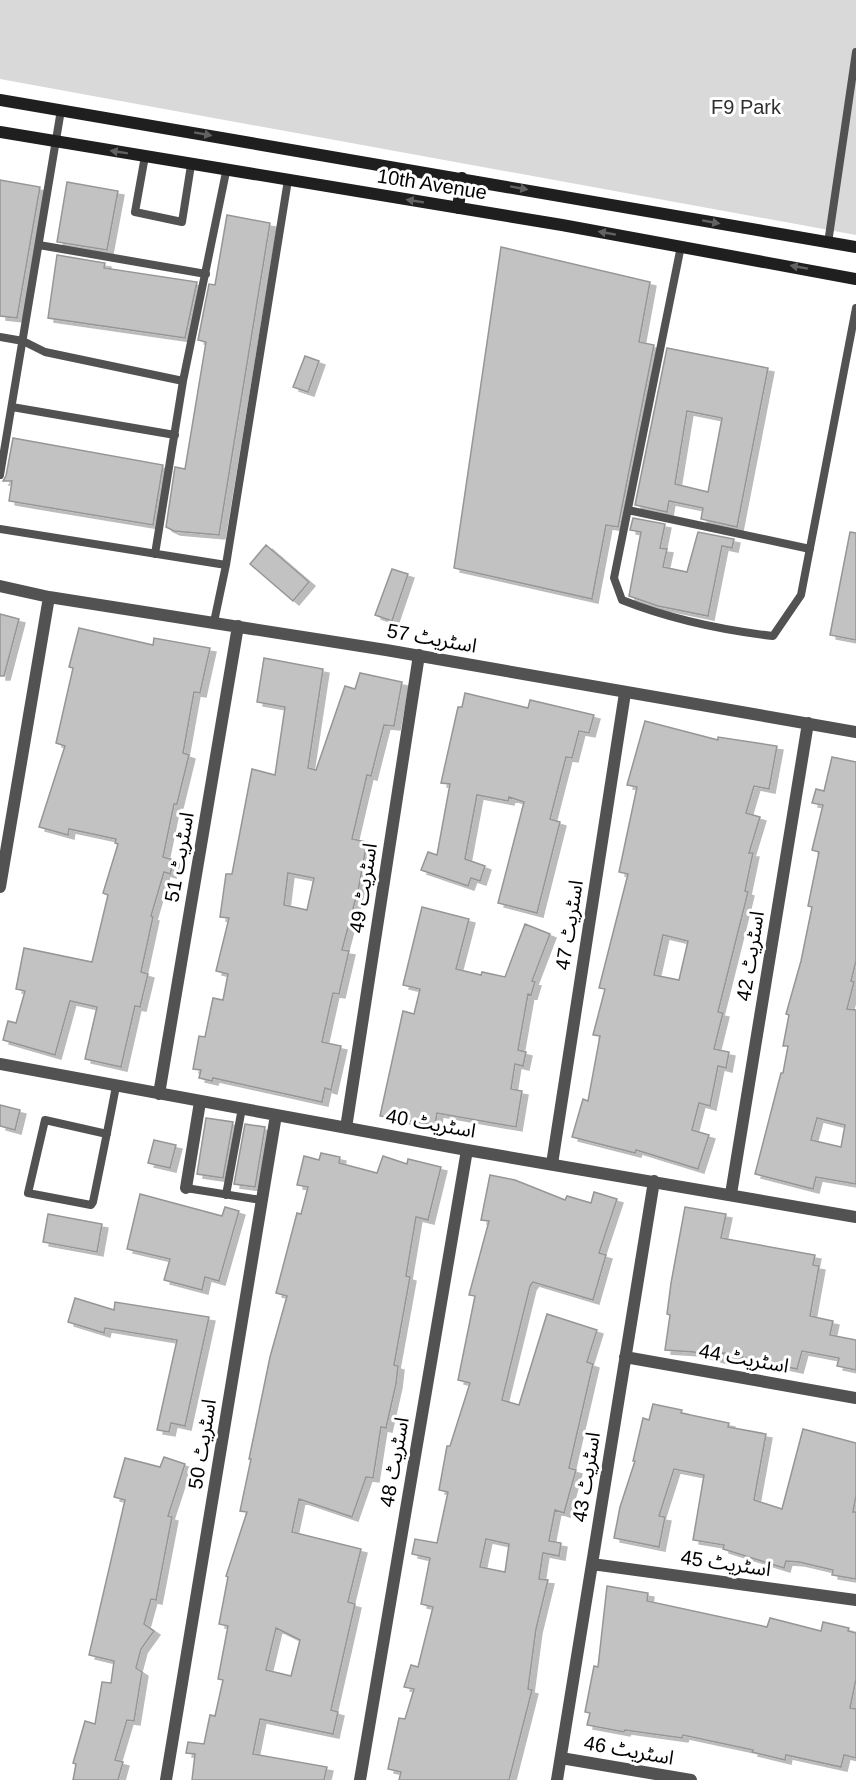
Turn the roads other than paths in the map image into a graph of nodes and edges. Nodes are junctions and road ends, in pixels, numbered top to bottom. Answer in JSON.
{"nodes":[{"id":1,"x":856,"y":52,"type":"edge"},
{"id":2,"x":0,"y":100,"type":"edge"},
{"id":3,"x":61,"y":110,"type":"junction"},
{"id":4,"x":0,"y":132,"type":"edge"},
{"id":5,"x":57,"y":142,"type":"junction"},
{"id":6,"x":145,"y":156,"type":"junction"},
{"id":7,"x":191,"y":165,"type":"junction"},
{"id":8,"x":226,"y":172,"type":"junction"},
{"id":9,"x":462,"y":178,"type":"junction"},
{"id":10,"x":288,"y":180,"type":"junction"},
{"id":11,"x":458,"y":208,"type":"junction"},
{"id":12,"x":828,"y":243,"type":"junction"},
{"id":13,"x":39,"y":245,"type":"junction"},
{"id":14,"x":681,"y":246,"type":"junction"},
{"id":15,"x":856,"y":247,"type":"edge"},
{"id":16,"x":206,"y":274,"type":"junction"},
{"id":17,"x":856,"y":279,"type":"edge"},
{"id":18,"x":856,"y":308,"type":"edge"},
{"id":19,"x":0,"y":337,"type":"edge"},
{"id":20,"x":23,"y":341,"type":"junction"},
{"id":21,"x":183,"y":381,"type":"junction"},
{"id":22,"x":12,"y":407,"type":"junction"},
{"id":23,"x":175,"y":435,"type":"junction"},
{"id":24,"x":0,"y":475,"type":"edge"},
{"id":25,"x":628,"y":510,"type":"junction"},
{"id":26,"x":0,"y":529,"type":"edge"},
{"id":27,"x":810,"y":549,"type":"junction"},
{"id":28,"x":155,"y":554,"type":"junction"},
{"id":29,"x":226,"y":565,"type":"junction"},
{"id":30,"x":0,"y":586,"type":"edge"},
{"id":31,"x":49,"y":597,"type":"junction"},
{"id":32,"x":214,"y":622,"type":"junction"},
{"id":33,"x":238,"y":626,"type":"junction"},
{"id":34,"x":419,"y":656,"type":"junction"},
{"id":35,"x":625,"y":693,"type":"junction"},
{"id":36,"x":808,"y":723,"type":"junction"},
{"id":37,"x":856,"y":732,"type":"edge"},
{"id":38,"x":0,"y":887,"type":"edge"},
{"id":39,"x":0,"y":1064,"type":"edge"},
{"id":40,"x":116,"y":1086,"type":"junction"},
{"id":41,"x":159,"y":1094,"type":"junction"},
{"id":42,"x":200,"y":1102,"type":"junction"},
{"id":43,"x":242,"y":1108,"type":"junction"},
{"id":44,"x":276,"y":1115,"type":"junction"},
{"id":45,"x":346,"y":1128,"type":"junction"},
{"id":46,"x":107,"y":1134,"type":"junction"},
{"id":47,"x":467,"y":1150,"type":"junction"},
{"id":48,"x":552,"y":1164,"type":"junction"},
{"id":49,"x":654,"y":1181,"type":"junction"},
{"id":50,"x":186,"y":1188,"type":"joint"},
{"id":51,"x":731,"y":1194,"type":"junction"},
{"id":52,"x":226,"y":1195,"type":"junction"},
{"id":53,"x":261,"y":1200,"type":"junction"},
{"id":54,"x":856,"y":1217,"type":"edge"},
{"id":55,"x":625,"y":1357,"type":"junction"},
{"id":56,"x":856,"y":1398,"type":"edge"},
{"id":57,"x":592,"y":1564,"type":"junction"},
{"id":58,"x":856,"y":1600,"type":"edge"},
{"id":59,"x":561,"y":1758,"type":"junction"},
{"id":60,"x":166,"y":1780,"type":"edge"},
{"id":61,"x":360,"y":1780,"type":"edge"},
{"id":62,"x":557,"y":1780,"type":"edge"},
{"id":63,"x":692,"y":1780,"type":"edge"}],
"edges":[{"from":1,"to":12,"type":"lane"},
{"from":2,"to":3,"type":"main road","name":"10th Avenue"},
{"from":3,"to":5,"type":"lane"},
{"from":3,"to":9,"type":"main road","name":"10th Avenue","one_way":true},
{"from":4,"to":5,"type":"main road","name":"10th Avenue"},
{"from":6,"to":5,"type":"main road","name":"10th Avenue","one_way":true},
{"from":5,"to":13,"type":"lane"},
{"from":6,"to":7,"type":"main road","name":"10th Avenue"},
{"from":6,"to":7,"type":"lane"},
{"from":7,"to":8,"type":"main road","name":"10th Avenue"},
{"from":8,"to":10,"type":"main road","name":"10th Avenue"},
{"from":8,"to":16,"type":"lane"},
{"from":9,"to":11,"type":"main road"},
{"from":9,"to":12,"type":"main road","name":"10th Avenue","one_way":true},
{"from":11,"to":10,"type":"main road","name":"10th Avenue","one_way":true},
{"from":10,"to":29,"type":"lane"},
{"from":14,"to":11,"type":"main road","name":"10th Avenue","one_way":true},
{"from":12,"to":15,"type":"main road","name":"10th Avenue"},
{"from":13,"to":16,"type":"lane"},
{"from":13,"to":20,"type":"lane"},
{"from":17,"to":14,"type":"main road","name":"10th Avenue","one_way":true},
{"from":14,"to":25,"type":"lane"},
{"from":16,"to":21,"type":"lane"},
{"from":18,"to":27,"type":"lane"},
{"from":19,"to":20,"type":"lane"},
{"from":20,"to":21,"type":"lane"},
{"from":20,"to":22,"type":"lane"},
{"from":21,"to":23,"type":"lane"},
{"from":22,"to":23,"type":"lane"},
{"from":22,"to":24,"type":"lane"},
{"from":23,"to":28,"type":"lane"},
{"from":25,"to":27,"type":"lane"},
{"from":25,"to":27,"type":"lane"},
{"from":26,"to":28,"type":"lane"},
{"from":28,"to":29,"type":"lane"},
{"from":29,"to":32,"type":"lane"},
{"from":30,"to":31,"type":"street","name":"اسٹریٹ 57"},
{"from":31,"to":32,"type":"street","name":"اسٹریٹ 57"},
{"from":31,"to":38,"type":"street"},
{"from":32,"to":33,"type":"street","name":"اسٹریٹ 57"},
{"from":33,"to":34,"type":"street","name":"اسٹریٹ 57"},
{"from":33,"to":41,"type":"street","name":"اسٹریٹ 51"},
{"from":34,"to":35,"type":"street","name":"اسٹریٹ 57"},
{"from":34,"to":45,"type":"street","name":"اسٹریٹ 49"},
{"from":35,"to":36,"type":"street","name":"اسٹریٹ 57"},
{"from":35,"to":48,"type":"street","name":"اسٹریٹ 47"},
{"from":36,"to":37,"type":"street","name":"اسٹریٹ 57"},
{"from":36,"to":51,"type":"street","name":"اسٹریٹ 42"},
{"from":39,"to":40,"type":"street","name":"اسٹریٹ 40"},
{"from":40,"to":41,"type":"street","name":"اسٹریٹ 40"},
{"from":40,"to":46,"type":"lane"},
{"from":41,"to":42,"type":"street","name":"اسٹریٹ 40"},
{"from":42,"to":43,"type":"street","name":"اسٹریٹ 40"},
{"from":42,"to":50,"type":"street"},
{"from":43,"to":44,"type":"street","name":"اسٹریٹ 40"},
{"from":43,"to":52,"type":"lane"},
{"from":44,"to":45,"type":"street","name":"اسٹریٹ 40"},
{"from":44,"to":53,"type":"street","name":"اسٹریٹ 50"},
{"from":45,"to":47,"type":"street","name":"اسٹریٹ 40"},
{"from":46,"to":46,"type":"lane"},
{"from":47,"to":48,"type":"street","name":"اسٹریٹ 40"},
{"from":47,"to":61,"type":"street","name":"اسٹریٹ 48"},
{"from":48,"to":49,"type":"street","name":"اسٹریٹ 40"},
{"from":49,"to":51,"type":"street","name":"اسٹریٹ 40"},
{"from":49,"to":55,"type":"street","name":"اسٹریٹ 43"},
{"from":50,"to":52,"type":"lane"},
{"from":51,"to":54,"type":"street","name":"اسٹریٹ 40"},
{"from":52,"to":53,"type":"lane"},
{"from":53,"to":60,"type":"street","name":"اسٹریٹ 50"},
{"from":55,"to":56,"type":"street","name":"اسٹریٹ 44"},
{"from":55,"to":57,"type":"street","name":"اسٹریٹ 43"},
{"from":57,"to":58,"type":"street","name":"اسٹریٹ 45"},
{"from":57,"to":59,"type":"street","name":"اسٹریٹ 43"},
{"from":59,"to":62,"type":"street","name":"اسٹریٹ 43"},
{"from":59,"to":63,"type":"street","name":"اسٹریٹ 46"}]}
